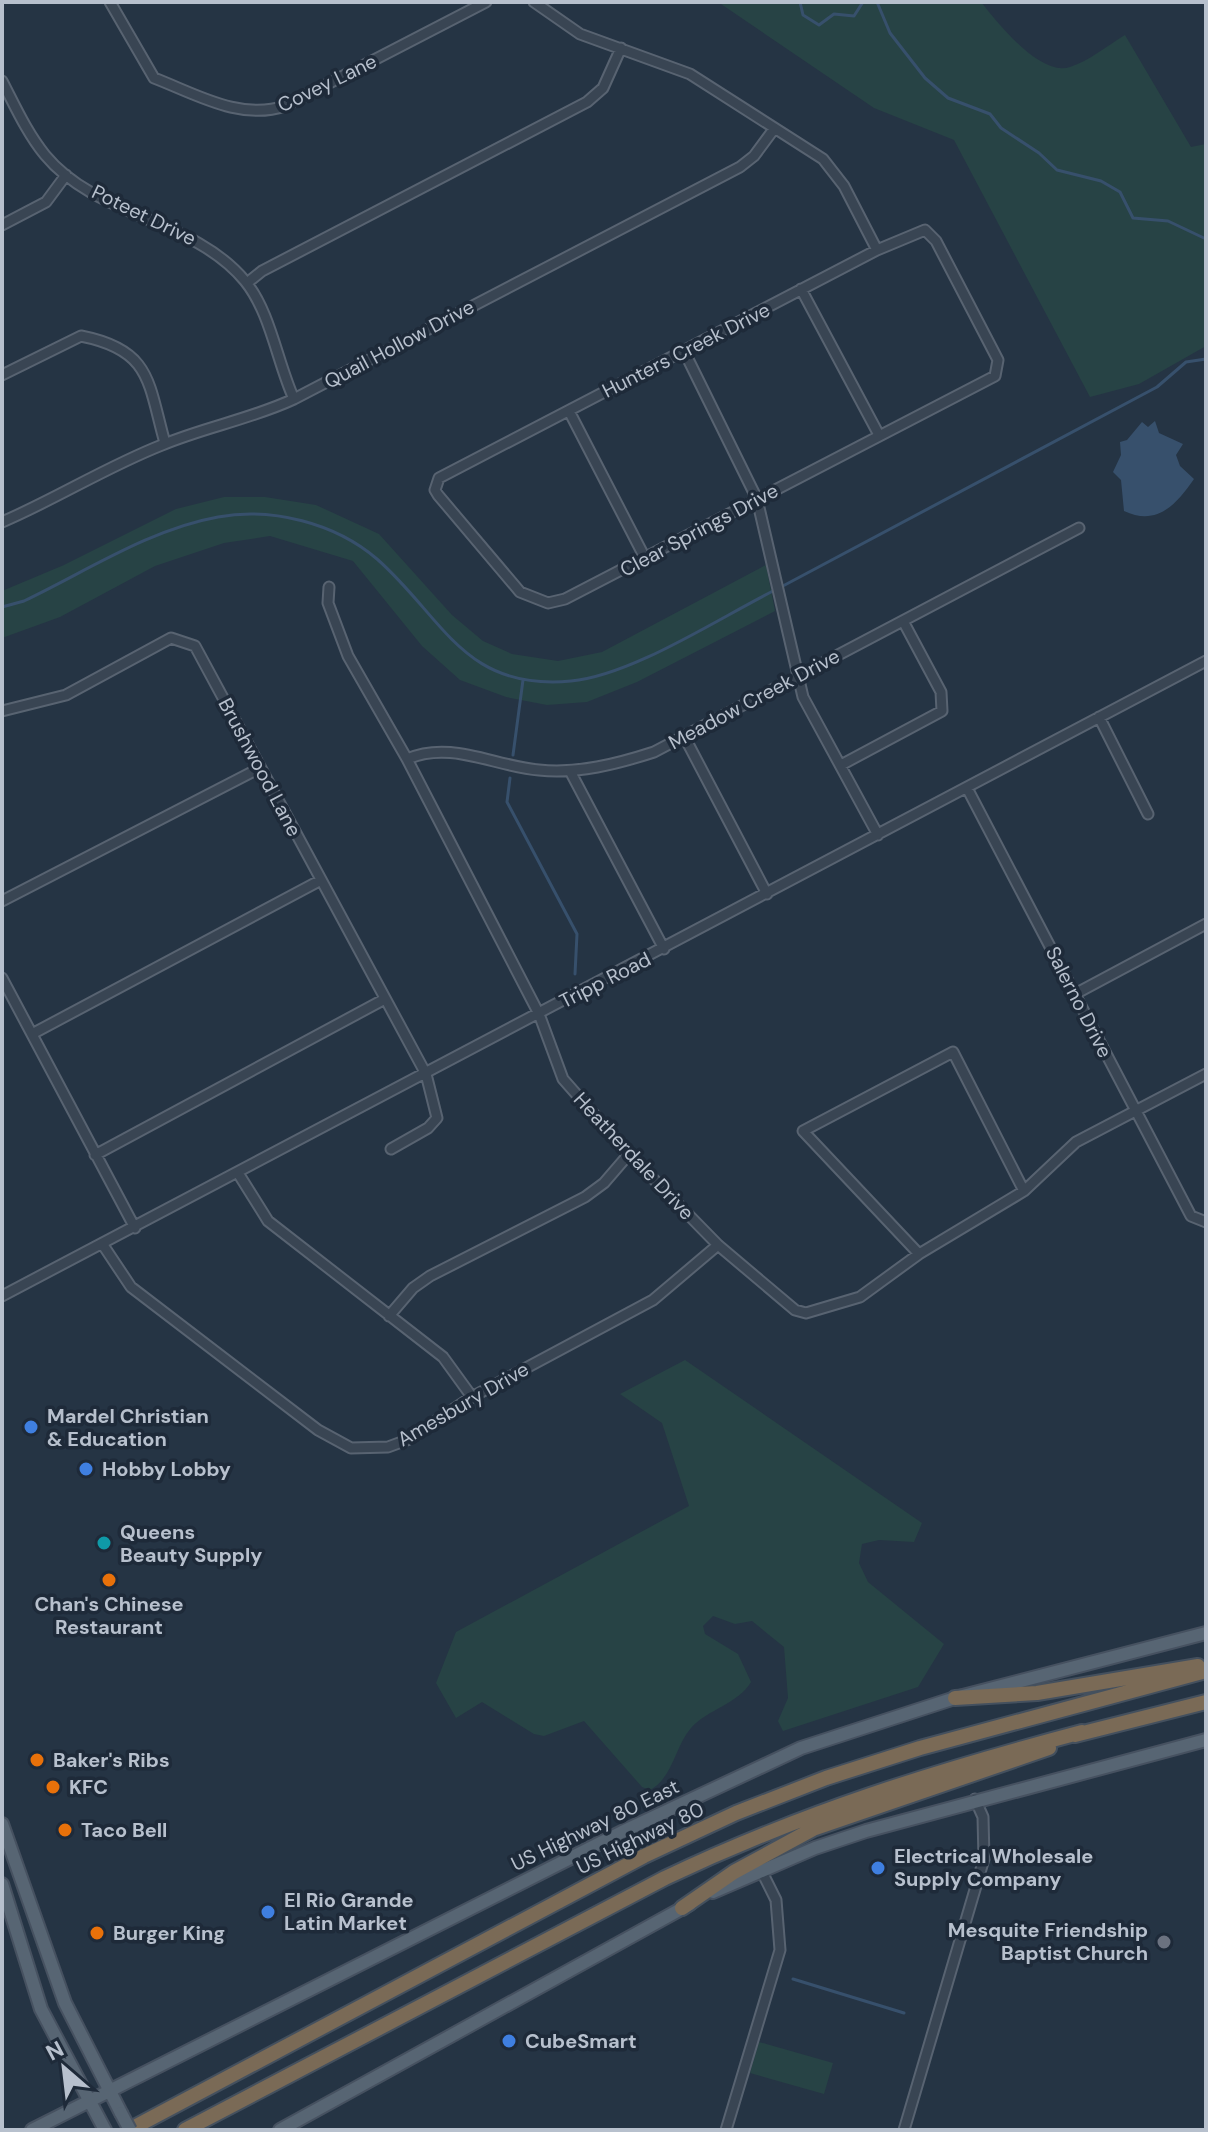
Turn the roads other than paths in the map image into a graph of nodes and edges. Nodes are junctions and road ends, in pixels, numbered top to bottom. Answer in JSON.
{"nodes":[{"id":1,"x":110,"y":2,"type":"edge"},
{"id":2,"x":486,"y":2,"type":"edge"},
{"id":3,"x":534,"y":2,"type":"edge"},
{"id":4,"x":621,"y":48,"type":"junction"},
{"id":5,"x":2,"y":81,"type":"edge"},
{"id":6,"x":774,"y":129,"type":"junction"},
{"id":7,"x":66,"y":175,"type":"junction"},
{"id":8,"x":2,"y":225,"type":"edge"},
{"id":9,"x":877,"y":250,"type":"junction"},
{"id":10,"x":247,"y":283,"type":"junction"},
{"id":11,"x":801,"y":289,"type":"junction"},
{"id":12,"x":684,"y":351,"type":"junction"},
{"id":13,"x":997,"y":373,"type":"joint"},
{"id":14,"x":2,"y":375,"type":"edge"},
{"id":15,"x":294,"y":399,"type":"junction"},
{"id":16,"x":569,"y":411,"type":"junction"},
{"id":17,"x":879,"y":435,"type":"junction"},
{"id":18,"x":165,"y":443,"type":"junction"},
{"id":19,"x":436,"y":484,"type":"joint"},
{"id":20,"x":757,"y":499,"type":"junction"},
{"id":21,"x":2,"y":522,"type":"edge"},
{"id":22,"x":1079,"y":528,"type":"dead end"},
{"id":23,"x":645,"y":558,"type":"junction"},
{"id":24,"x":329,"y":587,"type":"dead end"},
{"id":25,"x":903,"y":621,"type":"junction"},
{"id":26,"x":1206,"y":661,"type":"edge"},
{"id":27,"x":798,"y":675,"type":"junction"},
{"id":28,"x":2,"y":711,"type":"edge"},
{"id":29,"x":1099,"y":717,"type":"junction"},
{"id":30,"x":684,"y":736,"type":"junction"},
{"id":31,"x":407,"y":759,"type":"junction"},
{"id":32,"x":841,"y":765,"type":"junction"},
{"id":33,"x":260,"y":768,"type":"junction"},
{"id":34,"x":570,"y":771,"type":"junction"},
{"id":35,"x":967,"y":788,"type":"junction"},
{"id":36,"x":1148,"y":814,"type":"dead end"},
{"id":37,"x":878,"y":835,"type":"junction"},
{"id":38,"x":321,"y":880,"type":"junction"},
{"id":39,"x":767,"y":894,"type":"junction"},
{"id":40,"x":2,"y":901,"type":"edge"},
{"id":41,"x":1206,"y":924,"type":"edge"},
{"id":42,"x":664,"y":949,"type":"junction"},
{"id":43,"x":2,"y":978,"type":"edge"},
{"id":44,"x":1075,"y":994,"type":"junction"},
{"id":45,"x":383,"y":1000,"type":"junction"},
{"id":46,"x":539,"y":1014,"type":"junction"},
{"id":47,"x":32,"y":1034,"type":"junction"},
{"id":48,"x":426,"y":1074,"type":"junction"},
{"id":49,"x":1206,"y":1074,"type":"edge"},
{"id":50,"x":1135,"y":1111,"type":"junction"},
{"id":51,"x":391,"y":1149,"type":"dead end"},
{"id":52,"x":629,"y":1154,"type":"junction"},
{"id":53,"x":95,"y":1155,"type":"junction"},
{"id":54,"x":238,"y":1173,"type":"junction"},
{"id":55,"x":1024,"y":1191,"type":"junction"},
{"id":56,"x":1206,"y":1222,"type":"edge"},
{"id":57,"x":135,"y":1228,"type":"junction"},
{"id":58,"x":103,"y":1245,"type":"junction"},
{"id":59,"x":718,"y":1245,"type":"junction"},
{"id":60,"x":919,"y":1254,"type":"junction"},
{"id":61,"x":2,"y":1296,"type":"edge"},
{"id":62,"x":389,"y":1316,"type":"junction"},
{"id":63,"x":472,"y":1397,"type":"junction"},
{"id":64,"x":1206,"y":1633,"type":"edge"},
{"id":65,"x":1206,"y":1668,"type":"edge"},
{"id":66,"x":955,"y":1698,"type":"junction"},
{"id":67,"x":1206,"y":1702,"type":"edge"},
{"id":68,"x":1082,"y":1732,"type":"junction"},
{"id":69,"x":1206,"y":1740,"type":"edge"},
{"id":70,"x":975,"y":1799,"type":"junction"},
{"id":71,"x":2,"y":1824,"type":"edge"},
{"id":72,"x":761,"y":1870,"type":"junction"},
{"id":73,"x":24,"y":1888,"type":"junction"},
{"id":74,"x":4,"y":1890,"type":"edge"},
{"id":75,"x":682,"y":1908,"type":"junction"},
{"id":76,"x":109,"y":2088,"type":"junction"},
{"id":77,"x":88,"y":2100,"type":"junction"},
{"id":78,"x":104,"y":2128,"type":"edge"},
{"id":79,"x":32,"y":2130,"type":"edge"},
{"id":80,"x":129,"y":2130,"type":"edge"},
{"id":81,"x":185,"y":2130,"type":"edge"},
{"id":82,"x":280,"y":2130,"type":"edge"},
{"id":83,"x":726,"y":2130,"type":"edge"},
{"id":84,"x":904,"y":2130,"type":"edge"}],
"edges":[{"from":1,"to":2,"type":"street","name":"Covey Lane"},
{"from":3,"to":4,"type":"street"},
{"from":4,"to":6,"type":"street"},
{"from":4,"to":10,"type":"street"},
{"from":5,"to":7,"type":"street","name":"Poteet Drive"},
{"from":6,"to":9,"type":"street"},
{"from":6,"to":15,"type":"street","name":"Quail Hollow Drive"},
{"from":7,"to":8,"type":"street"},
{"from":7,"to":10,"type":"street","name":"Poteet Drive"},
{"from":9,"to":11,"type":"street","name":"Hunters Creek Drive"},
{"from":9,"to":13,"type":"street","name":"Hunters Creek Drive"},
{"from":10,"to":15,"type":"street","name":"Poteet Drive"},
{"from":11,"to":12,"type":"street","name":"Hunters Creek Drive"},
{"from":11,"to":17,"type":"street"},
{"from":12,"to":16,"type":"street","name":"Hunters Creek Drive"},
{"from":12,"to":20,"type":"street"},
{"from":13,"to":17,"type":"street","name":"Clear Springs Drive"},
{"from":14,"to":18,"type":"street"},
{"from":15,"to":18,"type":"street","name":"Quail Hollow Drive"},
{"from":16,"to":19,"type":"street","name":"Hunters Creek Drive"},
{"from":16,"to":23,"type":"street"},
{"from":17,"to":20,"type":"street","name":"Clear Springs Drive"},
{"from":18,"to":21,"type":"street","name":"Quail Hollow Drive"},
{"from":19,"to":23,"type":"street","name":"Clear Springs Drive"},
{"from":20,"to":23,"type":"street","name":"Clear Springs Drive"},
{"from":20,"to":27,"type":"street"},
{"from":22,"to":25,"type":"street","name":"Meadow Creek Drive"},
{"from":24,"to":31,"type":"street","name":"Heatherdale Drive"},
{"from":25,"to":27,"type":"street","name":"Meadow Creek Drive"},
{"from":25,"to":32,"type":"street"},
{"from":26,"to":29,"type":"street","name":"Tripp Road"},
{"from":27,"to":30,"type":"street","name":"Meadow Creek Drive"},
{"from":27,"to":32,"type":"street"},
{"from":28,"to":33,"type":"street","name":"Brushwood Lane"},
{"from":29,"to":35,"type":"street","name":"Tripp Road"},
{"from":29,"to":36,"type":"street"},
{"from":30,"to":34,"type":"street","name":"Meadow Creek Drive"},
{"from":30,"to":39,"type":"street"},
{"from":31,"to":34,"type":"street","name":"Meadow Creek Drive"},
{"from":31,"to":46,"type":"street","name":"Heatherdale Drive"},
{"from":32,"to":37,"type":"street"},
{"from":33,"to":38,"type":"street","name":"Brushwood Lane"},
{"from":33,"to":40,"type":"street"},
{"from":34,"to":42,"type":"street"},
{"from":35,"to":37,"type":"street","name":"Tripp Road"},
{"from":35,"to":44,"type":"street","name":"Salerno Drive"},
{"from":37,"to":39,"type":"street","name":"Tripp Road"},
{"from":38,"to":45,"type":"street","name":"Brushwood Lane"},
{"from":38,"to":47,"type":"street"},
{"from":39,"to":42,"type":"street","name":"Tripp Road"},
{"from":41,"to":44,"type":"street"},
{"from":42,"to":46,"type":"street","name":"Tripp Road"},
{"from":43,"to":47,"type":"street"},
{"from":44,"to":50,"type":"street","name":"Salerno Drive"},
{"from":45,"to":48,"type":"street","name":"Brushwood Lane"},
{"from":45,"to":53,"type":"street"},
{"from":46,"to":48,"type":"street","name":"Tripp Road"},
{"from":46,"to":52,"type":"street","name":"Heatherdale Drive"},
{"from":47,"to":53,"type":"street"},
{"from":48,"to":51,"type":"street","name":"Brushwood Lane"},
{"from":48,"to":54,"type":"street","name":"Tripp Road"},
{"from":49,"to":50,"type":"street","name":"Heatherdale Drive"},
{"from":50,"to":55,"type":"street","name":"Heatherdale Drive"},
{"from":50,"to":56,"type":"street","name":"Salerno Drive"},
{"from":52,"to":59,"type":"street","name":"Heatherdale Drive"},
{"from":52,"to":62,"type":"street"},
{"from":53,"to":57,"type":"street"},
{"from":54,"to":57,"type":"street","name":"Tripp Road"},
{"from":54,"to":62,"type":"street"},
{"from":55,"to":60,"type":"street","name":"Heatherdale Drive"},
{"from":55,"to":60,"type":"street"},
{"from":57,"to":58,"type":"street","name":"Tripp Road"},
{"from":58,"to":61,"type":"street","name":"Tripp Road"},
{"from":58,"to":63,"type":"street","name":"Amesbury Drive"},
{"from":59,"to":60,"type":"street","name":"Heatherdale Drive"},
{"from":59,"to":63,"type":"street","name":"Amesbury Drive"},
{"from":62,"to":63,"type":"street"},
{"from":64,"to":66,"type":"main road","name":"US Highway 80 East"},
{"from":65,"to":66,"type":"highway"},
{"from":65,"to":80,"type":"highway","name":"US Highway 80"},
{"from":66,"to":76,"type":"main road","name":"US Highway 80 East"},
{"from":67,"to":68,"type":"highway"},
{"from":68,"to":75,"type":"highway"},
{"from":68,"to":81,"type":"highway"},
{"from":69,"to":70,"type":"main road"},
{"from":70,"to":72,"type":"main road"},
{"from":70,"to":84,"type":"street"},
{"from":71,"to":73,"type":"main road"},
{"from":72,"to":75,"type":"main road"},
{"from":72,"to":83,"type":"street"},
{"from":73,"to":74,"type":"main road"},
{"from":73,"to":76,"type":"main road"},
{"from":74,"to":77,"type":"main road"},
{"from":75,"to":82,"type":"main road"},
{"from":76,"to":77,"type":"main road","name":"US Highway 80 East"},
{"from":76,"to":80,"type":"main road","bridge":true},
{"from":77,"to":78,"type":"main road"},
{"from":77,"to":79,"type":"main road","name":"US Highway 80 East"}]}
